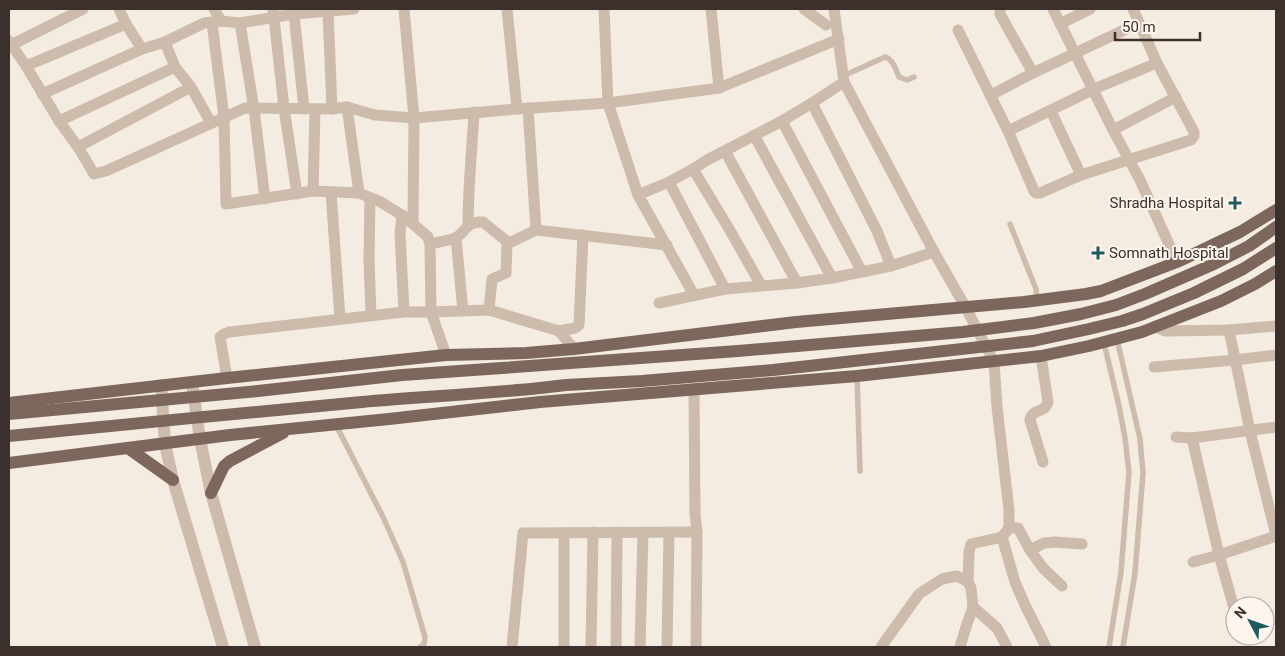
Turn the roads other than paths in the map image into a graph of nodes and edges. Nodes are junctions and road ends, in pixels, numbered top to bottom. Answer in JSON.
{"nodes":[{"id":1,"x":83,"y":9,"type":"edge"},
{"id":2,"x":119,"y":9,"type":"edge"},
{"id":3,"x":214,"y":9,"type":"edge"},
{"id":4,"x":354,"y":9,"type":"edge"},
{"id":5,"x":404,"y":9,"type":"edge"},
{"id":6,"x":507,"y":9,"type":"edge"},
{"id":7,"x":604,"y":9,"type":"edge"},
{"id":8,"x":711,"y":9,"type":"edge"},
{"id":9,"x":804,"y":9,"type":"edge"},
{"id":10,"x":834,"y":9,"type":"edge"},
{"id":11,"x":1000,"y":9,"type":"edge"},
{"id":12,"x":1054,"y":9,"type":"edge"},
{"id":13,"x":1090,"y":9,"type":"edge"},
{"id":14,"x":1133,"y":9,"type":"edge"},
{"id":15,"x":328,"y":11,"type":"junction"},
{"id":16,"x":274,"y":13,"type":"edge"},
{"id":17,"x":294,"y":14,"type":"junction"},
{"id":18,"x":217,"y":22,"type":"junction"},
{"id":19,"x":240,"y":23,"type":"junction"},
{"id":20,"x":1139,"y":23,"type":"junction"},
{"id":21,"x":126,"y":24,"type":"junction"},
{"id":22,"x":826,"y":24,"type":"dead end"},
{"id":23,"x":1060,"y":24,"type":"junction"},
{"id":24,"x":958,"y":30,"type":"dead end"},
{"id":25,"x":839,"y":39,"type":"junction"},
{"id":26,"x":165,"y":42,"type":"junction"},
{"id":27,"x":10,"y":43,"type":"edge"},
{"id":28,"x":142,"y":50,"type":"junction"},
{"id":29,"x":1075,"y":54,"type":"junction"},
{"id":30,"x":1157,"y":63,"type":"junction"},
{"id":31,"x":26,"y":66,"type":"junction"},
{"id":32,"x":175,"y":67,"type":"junction"},
{"id":33,"x":1033,"y":73,"type":"junction"},
{"id":34,"x":914,"y":76,"type":"dead end"},
{"id":35,"x":844,"y":79,"type":"junction"},
{"id":36,"x":191,"y":86,"type":"junction"},
{"id":37,"x":719,"y":88,"type":"junction"},
{"id":38,"x":1094,"y":89,"type":"junction"},
{"id":39,"x":42,"y":94,"type":"junction"},
{"id":40,"x":991,"y":96,"type":"junction"},
{"id":41,"x":1176,"y":97,"type":"junction"},
{"id":42,"x":608,"y":103,"type":"junction"},
{"id":43,"x":812,"y":104,"type":"junction"},
{"id":44,"x":347,"y":107,"type":"junction"},
{"id":45,"x":284,"y":108,"type":"junction"},
{"id":46,"x":332,"y":108,"type":"junction"},
{"id":47,"x":523,"y":108,"type":"junction"},
{"id":48,"x":254,"y":109,"type":"junction"},
{"id":49,"x":310,"y":109,"type":"junction"},
{"id":50,"x":1051,"y":111,"type":"junction"},
{"id":51,"x":474,"y":112,"type":"junction"},
{"id":52,"x":224,"y":117,"type":"junction"},
{"id":53,"x":414,"y":118,"type":"junction"},
{"id":54,"x":59,"y":121,"type":"junction"},
{"id":55,"x":782,"y":121,"type":"junction"},
{"id":56,"x":211,"y":123,"type":"junction"},
{"id":57,"x":1113,"y":130,"type":"junction"},
{"id":58,"x":1008,"y":131,"type":"junction"},
{"id":59,"x":754,"y":135,"type":"junction"},
{"id":60,"x":78,"y":147,"type":"junction"},
{"id":61,"x":725,"y":150,"type":"junction"},
{"id":62,"x":1129,"y":160,"type":"junction"},
{"id":63,"x":693,"y":170,"type":"junction"},
{"id":64,"x":1081,"y":175,"type":"junction"},
{"id":65,"x":669,"y":182,"type":"junction"},
{"id":66,"x":313,"y":191,"type":"junction"},
{"id":67,"x":331,"y":192,"type":"junction"},
{"id":68,"x":359,"y":193,"type":"junction"},
{"id":69,"x":297,"y":194,"type":"junction"},
{"id":70,"x":638,"y":195,"type":"junction"},
{"id":71,"x":370,"y":198,"type":"junction"},
{"id":72,"x":265,"y":199,"type":"junction"},
{"id":73,"x":1276,"y":210,"type":"edge"},
{"id":74,"x":402,"y":215,"type":"junction"},
{"id":75,"x":413,"y":224,"type":"junction"},
{"id":76,"x":1010,"y":224,"type":"dead end"},
{"id":77,"x":468,"y":226,"type":"junction"},
{"id":78,"x":1276,"y":227,"type":"edge"},
{"id":79,"x":536,"y":230,"type":"junction"},
{"id":80,"x":583,"y":235,"type":"junction"},
{"id":81,"x":456,"y":238,"type":"junction"},
{"id":82,"x":509,"y":243,"type":"junction"},
{"id":83,"x":430,"y":244,"type":"junction"},
{"id":84,"x":667,"y":245,"type":"junction"},
{"id":85,"x":1276,"y":248,"type":"edge"},
{"id":86,"x":934,"y":252,"type":"junction"},
{"id":87,"x":1176,"y":262,"type":"junction"},
{"id":88,"x":891,"y":266,"type":"junction"},
{"id":89,"x":1276,"y":271,"type":"edge"},
{"id":90,"x":862,"y":272,"type":"junction"},
{"id":91,"x":832,"y":278,"type":"junction"},
{"id":92,"x":797,"y":283,"type":"junction"},
{"id":93,"x":761,"y":285,"type":"junction"},
{"id":94,"x":725,"y":289,"type":"junction"},
{"id":95,"x":694,"y":295,"type":"junction"},
{"id":96,"x":1037,"y":301,"type":"junction"},
{"id":97,"x":659,"y":303,"type":"dead end"},
{"id":98,"x":966,"y":308,"type":"junction"},
{"id":99,"x":489,"y":310,"type":"junction"},
{"id":100,"x":463,"y":311,"type":"junction"},
{"id":101,"x":404,"y":312,"type":"junction"},
{"id":102,"x":430,"y":312,"type":"junction"},
{"id":103,"x":371,"y":315,"type":"junction"},
{"id":104,"x":340,"y":318,"type":"junction"},
{"id":105,"x":1276,"y":326,"type":"edge"},
{"id":106,"x":1156,"y":327,"type":"junction"},
{"id":107,"x":978,"y":330,"type":"junction"},
{"id":108,"x":1229,"y":330,"type":"junction"},
{"id":109,"x":559,"y":331,"type":"junction"},
{"id":110,"x":1117,"y":339,"type":"junction"},
{"id":111,"x":1104,"y":342,"type":"junction"},
{"id":112,"x":986,"y":347,"type":"junction"},
{"id":113,"x":574,"y":349,"type":"junction"},
{"id":114,"x":516,"y":353,"type":"junction"},
{"id":115,"x":446,"y":355,"type":"junction"},
{"id":116,"x":1276,"y":355,"type":"edge"},
{"id":117,"x":1041,"y":356,"type":"junction"},
{"id":118,"x":1235,"y":360,"type":"junction"},
{"id":119,"x":994,"y":362,"type":"junction"},
{"id":120,"x":539,"y":366,"type":"junction"},
{"id":121,"x":1154,"y":367,"type":"dead end"},
{"id":122,"x":745,"y":372,"type":"junction"},
{"id":123,"x":857,"y":376,"type":"junction"},
{"id":124,"x":227,"y":378,"type":"junction"},
{"id":125,"x":192,"y":383,"type":"junction"},
{"id":126,"x":161,"y":385,"type":"junction"},
{"id":127,"x":746,"y":386,"type":"junction"},
{"id":128,"x":694,"y":390,"type":"junction"},
{"id":129,"x":9,"y":403,"type":"edge"},
{"id":130,"x":9,"y":414,"type":"edge"},
{"id":131,"x":336,"y":424,"type":"junction"},
{"id":132,"x":1276,"y":427,"type":"edge"},
{"id":133,"x":289,"y":429,"type":"junction"},
{"id":134,"x":1250,"y":431,"type":"junction"},
{"id":135,"x":9,"y":436,"type":"edge"},
{"id":136,"x":1176,"y":437,"type":"dead end"},
{"id":137,"x":1192,"y":438,"type":"junction"},
{"id":138,"x":200,"y":439,"type":"junction"},
{"id":139,"x":166,"y":444,"type":"junction"},
{"id":140,"x":128,"y":448,"type":"junction"},
{"id":141,"x":1043,"y":462,"type":"dead end"},
{"id":142,"x":9,"y":463,"type":"edge"},
{"id":143,"x":860,"y":470,"type":"dead end"},
{"id":144,"x":173,"y":480,"type":"junction"},
{"id":145,"x":210,"y":493,"type":"junction"},
{"id":146,"x":564,"y":532,"type":"junction"},
{"id":147,"x":593,"y":532,"type":"junction"},
{"id":148,"x":617,"y":532,"type":"junction"},
{"id":149,"x":643,"y":532,"type":"junction"},
{"id":150,"x":669,"y":532,"type":"junction"},
{"id":151,"x":697,"y":532,"type":"junction"},
{"id":152,"x":1006,"y":533,"type":"junction"},
{"id":153,"x":1276,"y":535,"type":"edge"},
{"id":154,"x":1082,"y":544,"type":"dead end"},
{"id":155,"x":1030,"y":550,"type":"junction"},
{"id":156,"x":1219,"y":555,"type":"junction"},
{"id":157,"x":1193,"y":562,"type":"dead end"},
{"id":158,"x":968,"y":582,"type":"junction"},
{"id":159,"x":1062,"y":586,"type":"dead end"},
{"id":160,"x":1231,"y":596,"type":"edge"},
{"id":161,"x":973,"y":607,"type":"junction"},
{"id":162,"x":223,"y":647,"type":"edge"},
{"id":163,"x":255,"y":647,"type":"edge"},
{"id":164,"x":420,"y":647,"type":"edge"},
{"id":165,"x":512,"y":647,"type":"edge"},
{"id":166,"x":564,"y":647,"type":"edge"},
{"id":167,"x":591,"y":647,"type":"edge"},
{"id":168,"x":616,"y":647,"type":"edge"},
{"id":169,"x":640,"y":647,"type":"edge"},
{"id":170,"x":667,"y":647,"type":"edge"},
{"id":171,"x":696,"y":647,"type":"edge"},
{"id":172,"x":882,"y":647,"type":"edge"},
{"id":173,"x":960,"y":647,"type":"edge"},
{"id":174,"x":1007,"y":647,"type":"edge"},
{"id":175,"x":1046,"y":647,"type":"edge"},
{"id":176,"x":1109,"y":647,"type":"edge"},
{"id":177,"x":1123,"y":647,"type":"edge"}],
"edges":[{"from":1,"to":27,"type":"street"},
{"from":2,"to":21,"type":"street"},
{"from":3,"to":18,"type":"street"},
{"from":4,"to":15,"type":"street"},
{"from":5,"to":53,"type":"street"},
{"from":6,"to":47,"type":"street"},
{"from":7,"to":42,"type":"street"},
{"from":8,"to":37,"type":"street"},
{"from":9,"to":22,"type":"street"},
{"from":10,"to":25,"type":"street"},
{"from":11,"to":33,"type":"street"},
{"from":12,"to":23,"type":"street"},
{"from":13,"to":23,"type":"street"},
{"from":14,"to":20,"type":"street"},
{"from":15,"to":17,"type":"street"},
{"from":15,"to":46,"type":"street"},
{"from":16,"to":17,"type":"street"},
{"from":16,"to":19,"type":"street"},
{"from":16,"to":45,"type":"street"},
{"from":17,"to":49,"type":"street"},
{"from":18,"to":19,"type":"street"},
{"from":18,"to":26,"type":"street"},
{"from":18,"to":52,"type":"street"},
{"from":19,"to":48,"type":"street"},
{"from":20,"to":29,"type":"street"},
{"from":20,"to":30,"type":"street"},
{"from":21,"to":28,"type":"street"},
{"from":21,"to":31,"type":"street"},
{"from":23,"to":29,"type":"street"},
{"from":24,"to":40,"type":"street"},
{"from":25,"to":35,"type":"street"},
{"from":25,"to":37,"type":"street"},
{"from":26,"to":28,"type":"street"},
{"from":26,"to":32,"type":"street"},
{"from":27,"to":31,"type":"street"},
{"from":28,"to":39,"type":"street"},
{"from":29,"to":33,"type":"street"},
{"from":29,"to":38,"type":"street"},
{"from":30,"to":38,"type":"street"},
{"from":30,"to":41,"type":"street"},
{"from":31,"to":39,"type":"street"},
{"from":32,"to":36,"type":"street"},
{"from":32,"to":54,"type":"street"},
{"from":33,"to":40,"type":"street"},
{"from":34,"to":35,"type":"lane"},
{"from":35,"to":43,"type":"street"},
{"from":35,"to":86,"type":"street"},
{"from":36,"to":56,"type":"street"},
{"from":36,"to":60,"type":"street"},
{"from":37,"to":42,"type":"street"},
{"from":38,"to":50,"type":"street"},
{"from":38,"to":57,"type":"street"},
{"from":39,"to":54,"type":"street"},
{"from":40,"to":58,"type":"street"},
{"from":41,"to":57,"type":"street"},
{"from":41,"to":62,"type":"street"},
{"from":42,"to":47,"type":"street"},
{"from":42,"to":70,"type":"street"},
{"from":43,"to":55,"type":"street"},
{"from":43,"to":88,"type":"street"},
{"from":44,"to":46,"type":"street"},
{"from":44,"to":53,"type":"street"},
{"from":44,"to":68,"type":"street"},
{"from":45,"to":48,"type":"street"},
{"from":45,"to":49,"type":"street"},
{"from":45,"to":69,"type":"street"},
{"from":46,"to":49,"type":"street"},
{"from":47,"to":51,"type":"street"},
{"from":47,"to":79,"type":"street"},
{"from":48,"to":52,"type":"street"},
{"from":48,"to":72,"type":"street"},
{"from":49,"to":66,"type":"street"},
{"from":50,"to":58,"type":"street"},
{"from":50,"to":64,"type":"street"},
{"from":51,"to":53,"type":"street"},
{"from":51,"to":77,"type":"street"},
{"from":52,"to":56,"type":"street"},
{"from":52,"to":72,"type":"street"},
{"from":53,"to":75,"type":"street"},
{"from":54,"to":60,"type":"street"},
{"from":55,"to":59,"type":"street"},
{"from":55,"to":90,"type":"street"},
{"from":56,"to":60,"type":"street"},
{"from":57,"to":62,"type":"street"},
{"from":58,"to":64,"type":"street"},
{"from":59,"to":61,"type":"street"},
{"from":59,"to":91,"type":"street"},
{"from":61,"to":63,"type":"street"},
{"from":61,"to":92,"type":"street"},
{"from":62,"to":64,"type":"street"},
{"from":62,"to":87,"type":"street"},
{"from":63,"to":65,"type":"street"},
{"from":63,"to":93,"type":"street"},
{"from":65,"to":70,"type":"street"},
{"from":65,"to":94,"type":"street"},
{"from":66,"to":67,"type":"street"},
{"from":66,"to":69,"type":"street"},
{"from":67,"to":68,"type":"street"},
{"from":67,"to":104,"type":"street"},
{"from":68,"to":71,"type":"street"},
{"from":69,"to":72,"type":"street"},
{"from":70,"to":84,"type":"street"},
{"from":71,"to":74,"type":"street"},
{"from":71,"to":103,"type":"street"},
{"from":73,"to":87,"type":"main road"},
{"from":74,"to":75,"type":"street"},
{"from":74,"to":101,"type":"street"},
{"from":75,"to":83,"type":"street"},
{"from":76,"to":96,"type":"lane"},
{"from":77,"to":81,"type":"street"},
{"from":77,"to":82,"type":"street"},
{"from":78,"to":107,"type":"main road"},
{"from":79,"to":80,"type":"street"},
{"from":79,"to":82,"type":"street"},
{"from":80,"to":84,"type":"street"},
{"from":80,"to":109,"type":"street"},
{"from":81,"to":83,"type":"street"},
{"from":81,"to":100,"type":"street"},
{"from":82,"to":99,"type":"street"},
{"from":83,"to":102,"type":"street"},
{"from":84,"to":95,"type":"street"},
{"from":85,"to":112,"type":"main road"},
{"from":86,"to":88,"type":"street"},
{"from":86,"to":98,"type":"street"},
{"from":87,"to":96,"type":"main road"},
{"from":88,"to":90,"type":"street"},
{"from":89,"to":106,"type":"main road"},
{"from":90,"to":91,"type":"street"},
{"from":91,"to":92,"type":"street"},
{"from":92,"to":93,"type":"street"},
{"from":93,"to":94,"type":"street"},
{"from":94,"to":95,"type":"street"},
{"from":95,"to":97,"type":"street"},
{"from":96,"to":98,"type":"main road"},
{"from":98,"to":107,"type":"street"},
{"from":98,"to":113,"type":"main road"},
{"from":99,"to":100,"type":"street"},
{"from":99,"to":109,"type":"street"},
{"from":100,"to":102,"type":"street"},
{"from":101,"to":102,"type":"street"},
{"from":101,"to":103,"type":"street"},
{"from":102,"to":115,"type":"street"},
{"from":103,"to":104,"type":"street"},
{"from":104,"to":124,"type":"street"},
{"from":105,"to":108,"type":"street"},
{"from":106,"to":108,"type":"street"},
{"from":106,"to":110,"type":"main road"},
{"from":107,"to":112,"type":"street"},
{"from":107,"to":120,"type":"main road"},
{"from":108,"to":118,"type":"street"},
{"from":109,"to":113,"type":"street"},
{"from":110,"to":111,"type":"main road"},
{"from":110,"to":177,"type":"lane"},
{"from":111,"to":117,"type":"main road"},
{"from":111,"to":176,"type":"lane"},
{"from":112,"to":119,"type":"street"},
{"from":112,"to":122,"type":"main road"},
{"from":113,"to":114,"type":"main road"},
{"from":114,"to":115,"type":"main road"},
{"from":114,"to":120,"type":"main road"},
{"from":115,"to":124,"type":"main road"},
{"from":116,"to":118,"type":"street"},
{"from":117,"to":119,"type":"main road"},
{"from":117,"to":141,"type":"street"},
{"from":118,"to":121,"type":"street"},
{"from":118,"to":134,"type":"street"},
{"from":119,"to":123,"type":"main road"},
{"from":119,"to":152,"type":"street"},
{"from":120,"to":130,"type":"main road","bridge":true},
{"from":122,"to":127,"type":"main road"},
{"from":122,"to":135,"type":"main road","bridge":true},
{"from":123,"to":127,"type":"main road"},
{"from":123,"to":143,"type":"lane"},
{"from":124,"to":125,"type":"main road"},
{"from":125,"to":126,"type":"main road"},
{"from":125,"to":138,"type":"street"},
{"from":126,"to":129,"type":"main road"},
{"from":126,"to":139,"type":"street"},
{"from":127,"to":128,"type":"main road"},
{"from":128,"to":131,"type":"main road"},
{"from":128,"to":151,"type":"street"},
{"from":131,"to":133,"type":"main road"},
{"from":131,"to":164,"type":"lane"},
{"from":132,"to":134,"type":"street"},
{"from":133,"to":138,"type":"main road"},
{"from":133,"to":145,"type":"main road"},
{"from":134,"to":137,"type":"street"},
{"from":134,"to":153,"type":"street"},
{"from":136,"to":137,"type":"street"},
{"from":137,"to":156,"type":"street"},
{"from":138,"to":139,"type":"main road"},
{"from":138,"to":145,"type":"street"},
{"from":139,"to":140,"type":"main road"},
{"from":139,"to":144,"type":"street"},
{"from":140,"to":142,"type":"main road"},
{"from":140,"to":144,"type":"main road"},
{"from":144,"to":162,"type":"street"},
{"from":145,"to":163,"type":"street"},
{"from":146,"to":147,"type":"street"},
{"from":146,"to":165,"type":"street"},
{"from":146,"to":166,"type":"street"},
{"from":147,"to":148,"type":"street"},
{"from":147,"to":167,"type":"street"},
{"from":148,"to":149,"type":"street"},
{"from":148,"to":168,"type":"street"},
{"from":149,"to":150,"type":"street"},
{"from":149,"to":169,"type":"street"},
{"from":150,"to":151,"type":"street"},
{"from":150,"to":170,"type":"street"},
{"from":151,"to":171,"type":"street"},
{"from":152,"to":155,"type":"street"},
{"from":152,"to":158,"type":"street"},
{"from":152,"to":175,"type":"street"},
{"from":153,"to":156,"type":"street"},
{"from":154,"to":155,"type":"street"},
{"from":155,"to":159,"type":"street"},
{"from":156,"to":157,"type":"street"},
{"from":156,"to":160,"type":"street"},
{"from":158,"to":161,"type":"street"},
{"from":158,"to":172,"type":"street"},
{"from":161,"to":173,"type":"street"},
{"from":161,"to":174,"type":"street"}]}
